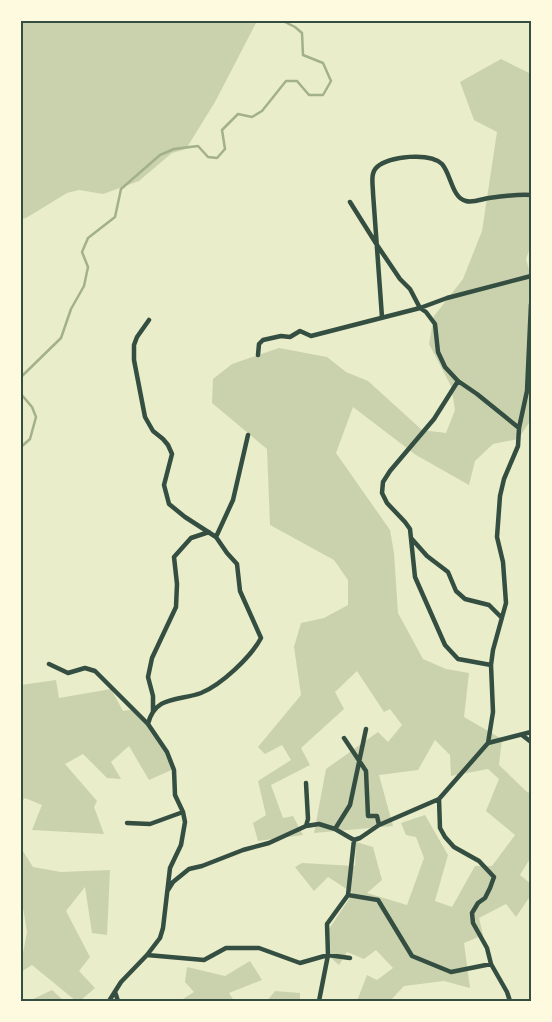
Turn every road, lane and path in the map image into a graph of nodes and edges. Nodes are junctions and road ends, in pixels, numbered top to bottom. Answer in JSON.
{"nodes":[{"id":1,"x":531,"y":195,"type":"edge"},
{"id":2,"x":350,"y":202,"type":"dead end"},
{"id":3,"x":376,"y":245,"type":"junction"},
{"id":4,"x":531,"y":276,"type":"edge"},
{"id":5,"x":531,"y":304,"type":"edge"},
{"id":6,"x":420,"y":308,"type":"junction"},
{"id":7,"x":382,"y":318,"type":"junction"},
{"id":8,"x":149,"y":320,"type":"dead end"},
{"id":9,"x":258,"y":355,"type":"dead end"},
{"id":10,"x":458,"y":382,"type":"junction"},
{"id":11,"x":529,"y":389,"type":"edge"},
{"id":12,"x":519,"y":428,"type":"junction"},
{"id":13,"x":248,"y":434,"type":"dead end"},
{"id":14,"x":209,"y":532,"type":"junction"},
{"id":15,"x":216,"y":537,"type":"junction"},
{"id":16,"x":410,"y":537,"type":"junction"},
{"id":17,"x":501,"y":617,"type":"junction"},
{"id":18,"x":49,"y":664,"type":"dead end"},
{"id":19,"x":491,"y":665,"type":"junction"},
{"id":20,"x":153,"y":711,"type":"junction"},
{"id":21,"x":148,"y":724,"type":"junction"},
{"id":22,"x":366,"y":729,"type":"dead end"},
{"id":23,"x":531,"y":732,"type":"edge"},
{"id":24,"x":522,"y":735,"type":"junction"},
{"id":25,"x":344,"y":738,"type":"dead end"},
{"id":26,"x":531,"y":742,"type":"edge"},
{"id":27,"x":488,"y":743,"type":"junction"},
{"id":28,"x":359,"y":759,"type":"junction"},
{"id":29,"x":306,"y":783,"type":"dead end"},
{"id":30,"x":439,"y":799,"type":"junction"},
{"id":31,"x":183,"y":812,"type":"junction"},
{"id":32,"x":128,"y":823,"type":"dead end"},
{"id":33,"x":379,"y":825,"type":"junction"},
{"id":34,"x":306,"y":826,"type":"junction"},
{"id":35,"x":335,"y":829,"type":"junction"},
{"id":36,"x":354,"y":840,"type":"junction"},
{"id":37,"x":168,"y":890,"type":"junction"},
{"id":38,"x":348,"y":895,"type":"junction"},
{"id":39,"x":147,"y":955,"type":"junction"},
{"id":40,"x":328,"y":955,"type":"junction"},
{"id":41,"x":350,"y":958,"type":"dead end"},
{"id":42,"x":491,"y":964,"type":"junction"},
{"id":43,"x":115,"y":992,"type":"junction"},
{"id":44,"x":109,"y":1001,"type":"edge"},
{"id":45,"x":118,"y":1001,"type":"edge"},
{"id":46,"x":319,"y":1001,"type":"edge"},
{"id":47,"x":510,"y":1001,"type":"edge"}],
"edges":[{"from":1,"to":3,"type":"street"},
{"from":2,"to":3,"type":"street"},
{"from":3,"to":6,"type":"street"},
{"from":3,"to":7,"type":"street"},
{"from":4,"to":6,"type":"street"},
{"from":5,"to":11,"type":"street"},
{"from":6,"to":7,"type":"street"},
{"from":6,"to":10,"type":"street"},
{"from":7,"to":9,"type":"street"},
{"from":8,"to":14,"type":"street"},
{"from":10,"to":12,"type":"street"},
{"from":10,"to":16,"type":"street"},
{"from":11,"to":12,"type":"street"},
{"from":12,"to":17,"type":"street"},
{"from":13,"to":15,"type":"street"},
{"from":14,"to":15,"type":"street"},
{"from":14,"to":20,"type":"street"},
{"from":15,"to":20,"type":"street"},
{"from":16,"to":17,"type":"street"},
{"from":16,"to":19,"type":"street"},
{"from":17,"to":19,"type":"street"},
{"from":18,"to":21,"type":"street"},
{"from":19,"to":27,"type":"street"},
{"from":20,"to":21,"type":"street"},
{"from":21,"to":31,"type":"street"},
{"from":22,"to":28,"type":"street"},
{"from":23,"to":24,"type":"street"},
{"from":24,"to":26,"type":"street"},
{"from":24,"to":27,"type":"street"},
{"from":25,"to":28,"type":"street"},
{"from":27,"to":30,"type":"street"},
{"from":28,"to":33,"type":"street"},
{"from":28,"to":35,"type":"street"},
{"from":29,"to":34,"type":"street"},
{"from":30,"to":33,"type":"street"},
{"from":30,"to":42,"type":"street"},
{"from":31,"to":32,"type":"street"},
{"from":31,"to":37,"type":"street"},
{"from":33,"to":36,"type":"street"},
{"from":34,"to":35,"type":"street"},
{"from":34,"to":37,"type":"street"},
{"from":35,"to":36,"type":"street"},
{"from":36,"to":38,"type":"street"},
{"from":37,"to":39,"type":"street"},
{"from":38,"to":40,"type":"street"},
{"from":38,"to":42,"type":"street"},
{"from":39,"to":40,"type":"street"},
{"from":39,"to":43,"type":"street"},
{"from":40,"to":41,"type":"street"},
{"from":40,"to":46,"type":"street"},
{"from":42,"to":47,"type":"street"},
{"from":43,"to":44,"type":"street"},
{"from":43,"to":45,"type":"street"}]}
